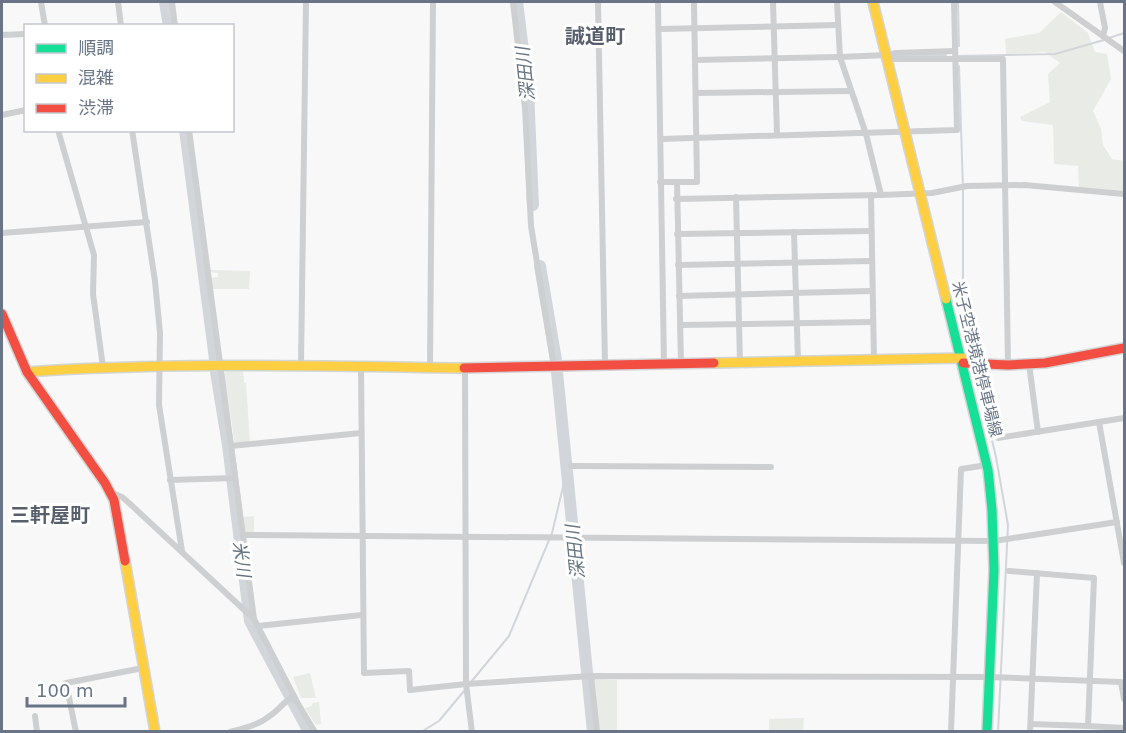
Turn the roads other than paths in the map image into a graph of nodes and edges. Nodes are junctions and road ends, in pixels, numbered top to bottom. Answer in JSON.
{"nodes":[{"id":1,"x":41,"y":2,"type":"edge"},
{"id":2,"x":118,"y":2,"type":"edge"},
{"id":3,"x":172,"y":2,"type":"edge"},
{"id":4,"x":306,"y":2,"type":"edge"},
{"id":5,"x":434,"y":2,"type":"edge"},
{"id":6,"x":513,"y":2,"type":"edge"},
{"id":7,"x":598,"y":2,"type":"edge"},
{"id":8,"x":658,"y":2,"type":"edge"},
{"id":9,"x":694,"y":2,"type":"edge"},
{"id":10,"x":773,"y":2,"type":"edge"},
{"id":11,"x":837,"y":2,"type":"edge"},
{"id":12,"x":873,"y":2,"type":"edge"},
{"id":13,"x":954,"y":2,"type":"edge"},
{"id":14,"x":1055,"y":2,"type":"edge"},
{"id":15,"x":1100,"y":2,"type":"edge"},
{"id":16,"x":45,"y":24,"type":"edge"},
{"id":17,"x":121,"y":24,"type":"edge"},
{"id":18,"x":175,"y":24,"type":"edge"},
{"id":19,"x":838,"y":24,"type":"junction"},
{"id":20,"x":774,"y":27,"type":"junction"},
{"id":21,"x":659,"y":29,"type":"junction"},
{"id":22,"x":694,"y":29,"type":"junction"},
{"id":23,"x":24,"y":34,"type":"edge"},
{"id":24,"x":2,"y":35,"type":"edge"},
{"id":25,"x":1103,"y":36,"type":"junction"},
{"id":26,"x":1125,"y":51,"type":"edge"},
{"id":27,"x":955,"y":55,"type":"junction"},
{"id":28,"x":887,"y":56,"type":"junction"},
{"id":29,"x":840,"y":57,"type":"junction"},
{"id":30,"x":774,"y":59,"type":"junction"},
{"id":31,"x":695,"y":60,"type":"junction"},
{"id":32,"x":851,"y":91,"type":"junction"},
{"id":33,"x":775,"y":92,"type":"junction"},
{"id":34,"x":696,"y":93,"type":"junction"},
{"id":35,"x":24,"y":110,"type":"edge"},
{"id":36,"x":2,"y":115,"type":"edge"},
{"id":37,"x":59,"y":132,"type":"edge"},
{"id":38,"x":132,"y":132,"type":"edge"},
{"id":39,"x":189,"y":132,"type":"edge"},
{"id":40,"x":905,"y":133,"type":"junction"},
{"id":41,"x":866,"y":134,"type":"junction"},
{"id":42,"x":777,"y":135,"type":"junction"},
{"id":43,"x":696,"y":138,"type":"junction"},
{"id":44,"x":661,"y":139,"type":"junction"},
{"id":45,"x":660,"y":182,"type":"junction"},
{"id":46,"x":677,"y":182,"type":"junction"},
{"id":47,"x":1005,"y":185,"type":"junction"},
{"id":48,"x":921,"y":194,"type":"junction"},
{"id":49,"x":1125,"y":194,"type":"edge"},
{"id":50,"x":871,"y":195,"type":"junction"},
{"id":51,"x":881,"y":195,"type":"junction"},
{"id":52,"x":736,"y":197,"type":"junction"},
{"id":53,"x":676,"y":199,"type":"junction"},
{"id":54,"x":147,"y":222,"type":"junction"},
{"id":55,"x":87,"y":227,"type":"junction"},
{"id":56,"x":871,"y":231,"type":"junction"},
{"id":57,"x":794,"y":232,"type":"junction"},
{"id":58,"x":737,"y":233,"type":"junction"},
{"id":59,"x":2,"y":234,"type":"edge"},
{"id":60,"x":677,"y":234,"type":"junction"},
{"id":61,"x":872,"y":261,"type":"junction"},
{"id":62,"x":795,"y":262,"type":"junction"},
{"id":63,"x":737,"y":264,"type":"junction"},
{"id":64,"x":678,"y":265,"type":"junction"},
{"id":65,"x":872,"y":291,"type":"junction"},
{"id":66,"x":796,"y":293,"type":"junction"},
{"id":67,"x":738,"y":294,"type":"junction"},
{"id":68,"x":679,"y":296,"type":"junction"},
{"id":69,"x":2,"y":314,"type":"edge"},
{"id":70,"x":873,"y":322,"type":"junction"},
{"id":71,"x":797,"y":323,"type":"junction"},
{"id":72,"x":739,"y":324,"type":"junction"},
{"id":73,"x":680,"y":325,"type":"junction"},
{"id":74,"x":1125,"y":348,"type":"edge"},
{"id":75,"x":874,"y":360,"type":"junction"},
{"id":76,"x":962,"y":361,"type":"junction"},
{"id":77,"x":798,"y":362,"type":"junction"},
{"id":78,"x":740,"y":363,"type":"junction"},
{"id":79,"x":664,"y":364,"type":"junction"},
{"id":80,"x":681,"y":364,"type":"junction"},
{"id":81,"x":1029,"y":364,"type":"junction"},
{"id":82,"x":221,"y":365,"type":"junction"},
{"id":83,"x":301,"y":365,"type":"junction"},
{"id":84,"x":605,"y":365,"type":"junction"},
{"id":85,"x":1008,"y":365,"type":"junction"},
{"id":86,"x":161,"y":366,"type":"junction"},
{"id":87,"x":554,"y":366,"type":"junction"},
{"id":88,"x":103,"y":367,"type":"junction"},
{"id":89,"x":361,"y":367,"type":"junction"},
{"id":90,"x":430,"y":367,"type":"junction"},
{"id":91,"x":465,"y":368,"type":"junction"},
{"id":92,"x":27,"y":372,"type":"junction"},
{"id":93,"x":1125,"y":418,"type":"edge"},
{"id":94,"x":1099,"y":422,"type":"junction"},
{"id":95,"x":1038,"y":432,"type":"junction"},
{"id":96,"x":361,"y":433,"type":"junction"},
{"id":97,"x":998,"y":438,"type":"dead end"},
{"id":98,"x":231,"y":446,"type":"junction"},
{"id":99,"x":987,"y":465,"type":"junction"},
{"id":100,"x":571,"y":466,"type":"dead end"},
{"id":101,"x":771,"y":467,"type":"dead end"},
{"id":102,"x":235,"y":478,"type":"junction"},
{"id":103,"x":170,"y":480,"type":"junction"},
{"id":104,"x":112,"y":493,"type":"junction"},
{"id":105,"x":1117,"y":522,"type":"junction"},
{"id":106,"x":242,"y":535,"type":"junction"},
{"id":107,"x":362,"y":536,"type":"junction"},
{"id":108,"x":465,"y":537,"type":"junction"},
{"id":109,"x":959,"y":540,"type":"junction"},
{"id":110,"x":994,"y":541,"type":"junction"},
{"id":111,"x":182,"y":551,"type":"junction"},
{"id":112,"x":1125,"y":563,"type":"edge"},
{"id":113,"x":1009,"y":571,"type":"dead end"},
{"id":114,"x":1037,"y":573,"type":"junction"},
{"id":115,"x":362,"y":615,"type":"junction"},
{"id":116,"x":254,"y":619,"type":"junction"},
{"id":117,"x":258,"y":626,"type":"junction"},
{"id":118,"x":143,"y":668,"type":"junction"},
{"id":119,"x":591,"y":675,"type":"junction"},
{"id":120,"x":953,"y":677,"type":"junction"},
{"id":121,"x":989,"y":677,"type":"junction"},
{"id":122,"x":1032,"y":679,"type":"junction"},
{"id":123,"x":1090,"y":681,"type":"junction"},
{"id":124,"x":466,"y":684,"type":"junction"},
{"id":125,"x":294,"y":696,"type":"junction"},
{"id":126,"x":1124,"y":700,"type":"edge"},
{"id":127,"x":35,"y":716,"type":"dead end"},
{"id":128,"x":1088,"y":726,"type":"junction"},
{"id":129,"x":1030,"y":728,"type":"edge"},
{"id":130,"x":1125,"y":728,"type":"edge"},
{"id":131,"x":37,"y":732,"type":"edge"},
{"id":132,"x":76,"y":732,"type":"edge"},
{"id":133,"x":155,"y":732,"type":"edge"},
{"id":134,"x":230,"y":732,"type":"edge"},
{"id":135,"x":315,"y":732,"type":"edge"},
{"id":136,"x":472,"y":732,"type":"edge"},
{"id":137,"x":597,"y":732,"type":"edge"},
{"id":138,"x":951,"y":732,"type":"edge"},
{"id":139,"x":987,"y":732,"type":"edge"}],
"edges":[{"from":1,"to":16,"type":"street"},
{"from":2,"to":17,"type":"street"},
{"from":3,"to":18,"type":"street"},
{"from":4,"to":83,"type":"street"},
{"from":5,"to":90,"type":"street"},
{"from":6,"to":87,"type":"street"},
{"from":7,"to":84,"type":"street"},
{"from":8,"to":21,"type":"street"},
{"from":9,"to":22,"type":"street"},
{"from":10,"to":20,"type":"street"},
{"from":11,"to":19,"type":"street"},
{"from":12,"to":28,"type":"street","name":"米子空港境港停車場線"},
{"from":13,"to":27,"type":"street"},
{"from":14,"to":25,"type":"street"},
{"from":15,"to":25,"type":"street"},
{"from":19,"to":20,"type":"street"},
{"from":19,"to":29,"type":"street"},
{"from":20,"to":22,"type":"street"},
{"from":20,"to":30,"type":"street"},
{"from":21,"to":22,"type":"street"},
{"from":21,"to":44,"type":"street"},
{"from":22,"to":31,"type":"street"},
{"from":23,"to":24,"type":"street"},
{"from":25,"to":26,"type":"street"},
{"from":27,"to":28,"type":"street"},
{"from":27,"to":40,"type":"street"},
{"from":27,"to":47,"type":"street"},
{"from":28,"to":29,"type":"street"},
{"from":28,"to":40,"type":"street","name":"米子空港境港停車場線"},
{"from":29,"to":30,"type":"street"},
{"from":29,"to":32,"type":"street"},
{"from":30,"to":31,"type":"street"},
{"from":30,"to":33,"type":"street"},
{"from":31,"to":34,"type":"street"},
{"from":32,"to":33,"type":"street"},
{"from":32,"to":41,"type":"street"},
{"from":33,"to":34,"type":"street"},
{"from":33,"to":42,"type":"street"},
{"from":34,"to":43,"type":"street"},
{"from":35,"to":36,"type":"street"},
{"from":37,"to":55,"type":"street"},
{"from":38,"to":54,"type":"street"},
{"from":39,"to":82,"type":"street"},
{"from":40,"to":41,"type":"street"},
{"from":40,"to":48,"type":"street","name":"米子空港境港停車場線"},
{"from":41,"to":42,"type":"street"},
{"from":41,"to":51,"type":"street"},
{"from":42,"to":43,"type":"street"},
{"from":43,"to":44,"type":"street"},
{"from":43,"to":46,"type":"street"},
{"from":44,"to":45,"type":"street"},
{"from":45,"to":46,"type":"street"},
{"from":45,"to":79,"type":"street"},
{"from":46,"to":53,"type":"street"},
{"from":47,"to":48,"type":"street"},
{"from":47,"to":49,"type":"street"},
{"from":47,"to":85,"type":"street"},
{"from":48,"to":51,"type":"street"},
{"from":48,"to":76,"type":"street","name":"米子空港境港停車場線"},
{"from":50,"to":51,"type":"street"},
{"from":50,"to":52,"type":"street"},
{"from":50,"to":56,"type":"street"},
{"from":52,"to":53,"type":"street"},
{"from":52,"to":58,"type":"street"},
{"from":53,"to":60,"type":"street"},
{"from":54,"to":55,"type":"street"},
{"from":54,"to":86,"type":"street"},
{"from":55,"to":59,"type":"street"},
{"from":55,"to":88,"type":"street"},
{"from":56,"to":57,"type":"street"},
{"from":56,"to":61,"type":"street"},
{"from":57,"to":58,"type":"street"},
{"from":57,"to":62,"type":"street"},
{"from":58,"to":60,"type":"street"},
{"from":58,"to":63,"type":"street"},
{"from":60,"to":64,"type":"street"},
{"from":61,"to":62,"type":"street"},
{"from":61,"to":65,"type":"street"},
{"from":62,"to":63,"type":"street"},
{"from":62,"to":66,"type":"street"},
{"from":63,"to":64,"type":"street"},
{"from":63,"to":67,"type":"street"},
{"from":64,"to":68,"type":"street"},
{"from":65,"to":66,"type":"street"},
{"from":65,"to":70,"type":"street"},
{"from":66,"to":67,"type":"street"},
{"from":66,"to":71,"type":"street"},
{"from":67,"to":68,"type":"street"},
{"from":67,"to":72,"type":"street"},
{"from":68,"to":73,"type":"street"},
{"from":69,"to":92,"type":"street"},
{"from":70,"to":71,"type":"street"},
{"from":70,"to":75,"type":"street"},
{"from":71,"to":72,"type":"street"},
{"from":71,"to":77,"type":"street"},
{"from":72,"to":73,"type":"street"},
{"from":72,"to":78,"type":"street"},
{"from":73,"to":80,"type":"street"},
{"from":74,"to":81,"type":"street"},
{"from":75,"to":76,"type":"street"},
{"from":75,"to":77,"type":"street"},
{"from":76,"to":85,"type":"street"},
{"from":76,"to":99,"type":"street","name":"米子空港境港停車場線"},
{"from":77,"to":78,"type":"street"},
{"from":78,"to":80,"type":"street"},
{"from":79,"to":80,"type":"street"},
{"from":79,"to":84,"type":"street"},
{"from":81,"to":85,"type":"street"},
{"from":81,"to":95,"type":"street"},
{"from":82,"to":83,"type":"street"},
{"from":82,"to":86,"type":"street"},
{"from":82,"to":98,"type":"street"},
{"from":83,"to":89,"type":"street"},
{"from":84,"to":87,"type":"street"},
{"from":86,"to":88,"type":"street"},
{"from":86,"to":103,"type":"street"},
{"from":87,"to":91,"type":"street"},
{"from":88,"to":92,"type":"street"},
{"from":89,"to":90,"type":"street"},
{"from":89,"to":96,"type":"street"},
{"from":90,"to":91,"type":"street"},
{"from":91,"to":108,"type":"street"},
{"from":92,"to":104,"type":"street"},
{"from":93,"to":94,"type":"street"},
{"from":94,"to":95,"type":"street"},
{"from":94,"to":105,"type":"street"},
{"from":95,"to":97,"type":"street"},
{"from":96,"to":98,"type":"street"},
{"from":96,"to":107,"type":"street"},
{"from":98,"to":102,"type":"street"},
{"from":99,"to":109,"type":"street"},
{"from":99,"to":110,"type":"street","name":"米子空港境港停車場線"},
{"from":100,"to":101,"type":"street"},
{"from":102,"to":103,"type":"street"},
{"from":102,"to":106,"type":"street"},
{"from":103,"to":111,"type":"street"},
{"from":104,"to":111,"type":"street"},
{"from":104,"to":118,"type":"street"},
{"from":105,"to":110,"type":"street"},
{"from":105,"to":112,"type":"street"},
{"from":106,"to":107,"type":"street"},
{"from":106,"to":116,"type":"street"},
{"from":107,"to":108,"type":"street"},
{"from":107,"to":115,"type":"street"},
{"from":108,"to":109,"type":"street"},
{"from":108,"to":124,"type":"street"},
{"from":109,"to":110,"type":"street"},
{"from":109,"to":120,"type":"street"},
{"from":110,"to":121,"type":"street","name":"米子空港境港停車場線"},
{"from":111,"to":116,"type":"street"},
{"from":113,"to":114,"type":"street"},
{"from":114,"to":122,"type":"street"},
{"from":114,"to":123,"type":"street"},
{"from":115,"to":117,"type":"street"},
{"from":115,"to":124,"type":"street"},
{"from":116,"to":117,"type":"street"},
{"from":117,"to":125,"type":"street"},
{"from":118,"to":132,"type":"street"},
{"from":118,"to":133,"type":"street"},
{"from":119,"to":120,"type":"street"},
{"from":119,"to":124,"type":"street"},
{"from":119,"to":137,"type":"street"},
{"from":120,"to":121,"type":"street"},
{"from":120,"to":138,"type":"street"},
{"from":121,"to":122,"type":"street"},
{"from":121,"to":139,"type":"street","name":"米子空港境港停車場線"},
{"from":122,"to":123,"type":"street"},
{"from":122,"to":129,"type":"street"},
{"from":123,"to":126,"type":"street"},
{"from":123,"to":128,"type":"street"},
{"from":124,"to":136,"type":"street"},
{"from":125,"to":134,"type":"street"},
{"from":125,"to":135,"type":"street"},
{"from":127,"to":131,"type":"street"},
{"from":128,"to":129,"type":"street"},
{"from":128,"to":130,"type":"street"}]}
